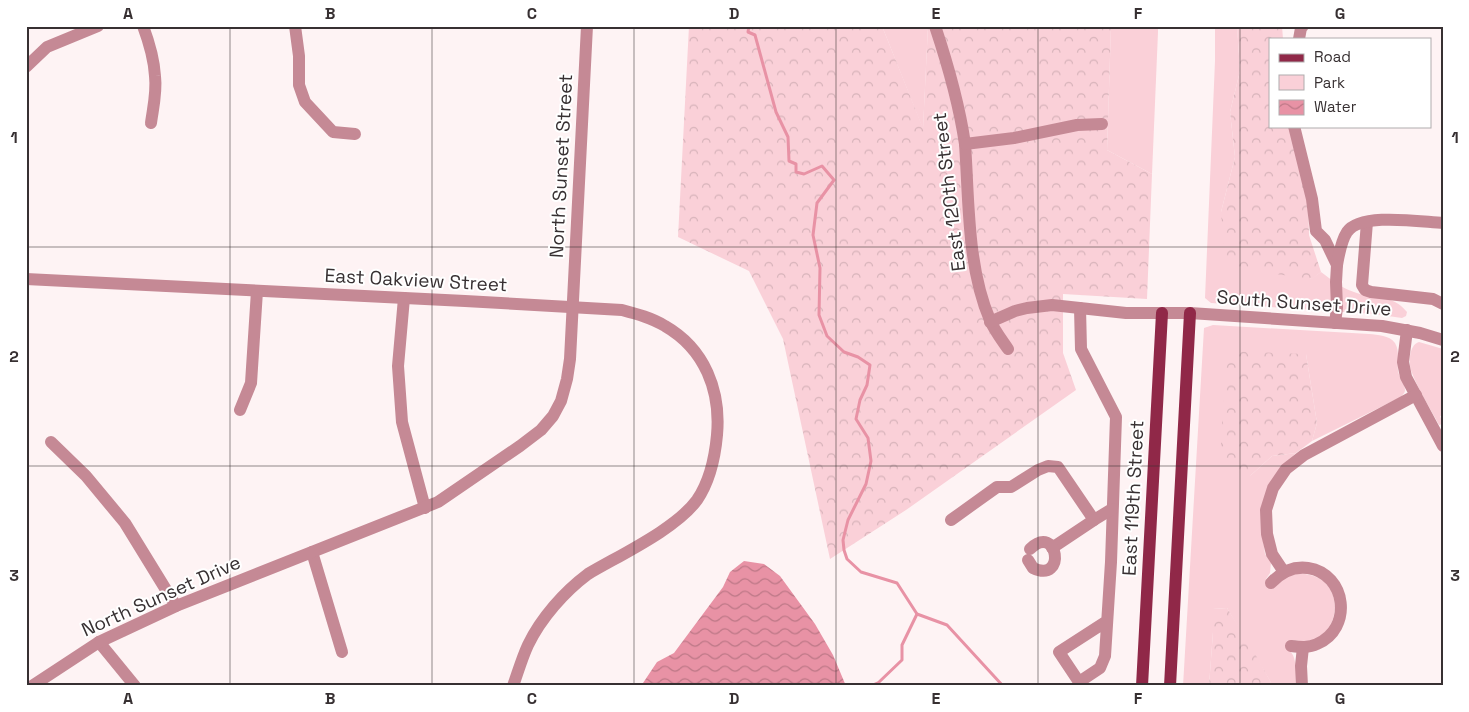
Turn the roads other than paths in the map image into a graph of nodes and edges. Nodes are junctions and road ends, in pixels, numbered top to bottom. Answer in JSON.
{"nodes":[{"id":1,"x":98,"y":26,"type":"edge"},
{"id":2,"x":143,"y":26,"type":"edge"},
{"id":3,"x":295,"y":26,"type":"edge"},
{"id":4,"x":587,"y":26,"type":"edge"},
{"id":5,"x":935,"y":26,"type":"edge"},
{"id":6,"x":1303,"y":26,"type":"edge"},
{"id":7,"x":1299,"y":38,"type":"edge"},
{"id":8,"x":26,"y":67,"type":"edge"},
{"id":9,"x":151,"y":123,"type":"dead end"},
{"id":10,"x":1102,"y":124,"type":"dead end"},
{"id":11,"x":1294,"y":128,"type":"edge"},
{"id":12,"x":355,"y":134,"type":"dead end"},
{"id":13,"x":965,"y":144,"type":"junction"},
{"id":14,"x":1367,"y":222,"type":"junction"},
{"id":15,"x":1443,"y":223,"type":"edge"},
{"id":16,"x":1337,"y":265,"type":"junction"},
{"id":17,"x":26,"y":279,"type":"edge"},
{"id":18,"x":257,"y":291,"type":"junction"},
{"id":19,"x":404,"y":298,"type":"junction"},
{"id":20,"x":1443,"y":304,"type":"edge"},
{"id":21,"x":573,"y":308,"type":"junction"},
{"id":22,"x":1080,"y":308,"type":"junction"},
{"id":23,"x":1162,"y":313,"type":"junction"},
{"id":24,"x":1190,"y":313,"type":"junction"},
{"id":25,"x":990,"y":322,"type":"junction"},
{"id":26,"x":1335,"y":323,"type":"junction"},
{"id":27,"x":1407,"y":330,"type":"junction"},
{"id":28,"x":1443,"y":340,"type":"edge"},
{"id":29,"x":1008,"y":349,"type":"dead end"},
{"id":30,"x":1416,"y":395,"type":"junction"},
{"id":31,"x":240,"y":410,"type":"dead end"},
{"id":32,"x":51,"y":442,"type":"dead end"},
{"id":33,"x":1443,"y":446,"type":"edge"},
{"id":34,"x":425,"y":508,"type":"junction"},
{"id":35,"x":1112,"y":510,"type":"junction"},
{"id":36,"x":951,"y":520,"type":"dead end"},
{"id":37,"x":1094,"y":520,"type":"junction"},
{"id":38,"x":1052,"y":548,"type":"junction"},
{"id":39,"x":312,"y":552,"type":"junction"},
{"id":40,"x":1284,"y":572,"type":"junction"},
{"id":41,"x":1271,"y":582,"type":"dead end"},
{"id":42,"x":176,"y":606,"type":"junction"},
{"id":43,"x":1107,"y":621,"type":"junction"},
{"id":44,"x":98,"y":642,"type":"junction"},
{"id":45,"x":342,"y":652,"type":"dead end"},
{"id":46,"x":31,"y":682,"type":"edge"},
{"id":47,"x":135,"y":686,"type":"edge"},
{"id":48,"x":513,"y":686,"type":"edge"},
{"id":49,"x":1142,"y":686,"type":"edge"},
{"id":50,"x":1170,"y":686,"type":"edge"},
{"id":51,"x":1302,"y":686,"type":"edge"}],
"edges":[{"from":1,"to":8,"type":"street"},
{"from":2,"to":9,"type":"street"},
{"from":3,"to":12,"type":"street"},
{"from":4,"to":21,"type":"street","name":"North Sunset Street"},
{"from":5,"to":13,"type":"street","name":"East 120th Street"},
{"from":6,"to":7,"type":"street"},
{"from":10,"to":13,"type":"street"},
{"from":11,"to":16,"type":"street"},
{"from":13,"to":25,"type":"street","name":"East 120th Street"},
{"from":14,"to":15,"type":"street"},
{"from":14,"to":16,"type":"street"},
{"from":14,"to":20,"type":"street"},
{"from":16,"to":26,"type":"street"},
{"from":17,"to":18,"type":"street","name":"East Oakview Street"},
{"from":18,"to":19,"type":"street","name":"East Oakview Street"},
{"from":18,"to":31,"type":"street"},
{"from":19,"to":21,"type":"street","name":"East Oakview Street"},
{"from":19,"to":34,"type":"street"},
{"from":21,"to":34,"type":"street","name":"North Sunset Drive"},
{"from":21,"to":48,"type":"street","name":"East Oakview Street"},
{"from":22,"to":23,"type":"street","name":"South Sunset Drive"},
{"from":22,"to":25,"type":"street","name":"South Sunset Drive"},
{"from":22,"to":35,"type":"street"},
{"from":23,"to":24,"type":"street","name":"South Sunset Drive"},
{"from":23,"to":49,"type":"main road","name":"East 119th Street"},
{"from":24,"to":26,"type":"street","name":"South Sunset Drive"},
{"from":24,"to":50,"type":"main road"},
{"from":25,"to":29,"type":"street","name":"East 120th Street"},
{"from":26,"to":27,"type":"street","name":"South Sunset Drive"},
{"from":27,"to":28,"type":"street","name":"South Sunset Drive"},
{"from":27,"to":30,"type":"street"},
{"from":30,"to":33,"type":"street"},
{"from":30,"to":40,"type":"street"},
{"from":32,"to":42,"type":"street"},
{"from":34,"to":39,"type":"street","name":"North Sunset Drive"},
{"from":35,"to":37,"type":"street"},
{"from":35,"to":43,"type":"street"},
{"from":36,"to":37,"type":"street"},
{"from":37,"to":38,"type":"street"},
{"from":38,"to":38,"type":"street"},
{"from":39,"to":42,"type":"street","name":"North Sunset Drive"},
{"from":39,"to":45,"type":"street"},
{"from":40,"to":41,"type":"street"},
{"from":40,"to":51,"type":"street"},
{"from":42,"to":44,"type":"street","name":"North Sunset Drive"},
{"from":43,"to":43,"type":"street"},
{"from":44,"to":46,"type":"street","name":"North Sunset Drive"},
{"from":44,"to":47,"type":"street"}]}
